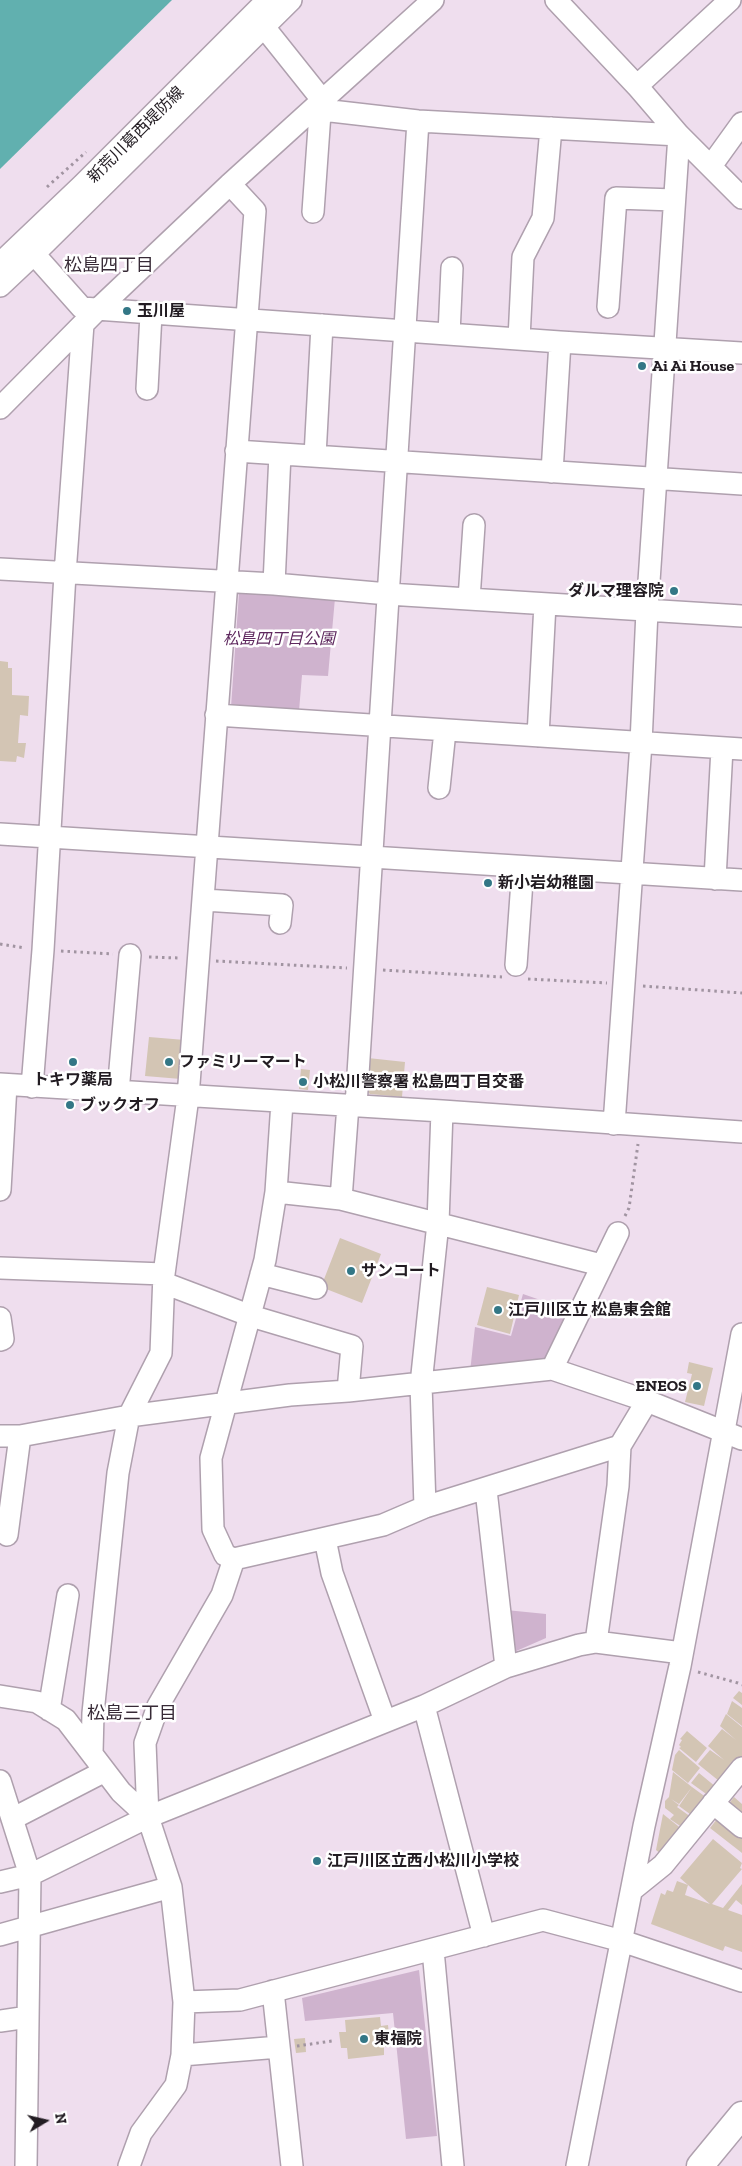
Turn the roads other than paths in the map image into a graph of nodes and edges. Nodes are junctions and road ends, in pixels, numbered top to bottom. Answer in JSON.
{"nodes":[{"id":1,"x":271,"y":0,"type":"edge"},
{"id":2,"x":291,"y":0,"type":"edge"},
{"id":3,"x":433,"y":0,"type":"edge"},
{"id":4,"x":556,"y":0,"type":"edge"},
{"id":5,"x":719,"y":4,"type":"edge"},
{"id":6,"x":264,"y":27,"type":"junction"},
{"id":7,"x":637,"y":86,"type":"junction"},
{"id":8,"x":321,"y":99,"type":"junction"},
{"id":9,"x":418,"y":121,"type":"junction"},
{"id":10,"x":742,"y":123,"type":"edge"},
{"id":11,"x":551,"y":128,"type":"junction"},
{"id":12,"x":679,"y":135,"type":"junction"},
{"id":13,"x":711,"y":166,"type":"junction"},
{"id":14,"x":230,"y":184,"type":"junction"},
{"id":15,"x":742,"y":198,"type":"edge"},
{"id":16,"x":674,"y":200,"type":"junction"},
{"id":17,"x":77,"y":203,"type":"junction"},
{"id":18,"x":314,"y":212,"type":"dead end"},
{"id":19,"x":34,"y":254,"type":"junction"},
{"id":20,"x":0,"y":267,"type":"edge"},
{"id":21,"x":452,"y":268,"type":"dead end"},
{"id":22,"x":0,"y":286,"type":"edge"},
{"id":23,"x":608,"y":307,"type":"dead end"},
{"id":24,"x":151,"y":314,"type":"junction"},
{"id":25,"x":90,"y":317,"type":"junction"},
{"id":26,"x":247,"y":321,"type":"junction"},
{"id":27,"x":322,"y":326,"type":"junction"},
{"id":28,"x":405,"y":331,"type":"junction"},
{"id":29,"x":449,"y":334,"type":"junction"},
{"id":30,"x":520,"y":339,"type":"junction"},
{"id":31,"x":560,"y":342,"type":"junction"},
{"id":32,"x":664,"y":348,"type":"junction"},
{"id":33,"x":742,"y":353,"type":"edge"},
{"id":34,"x":147,"y":389,"type":"dead end"},
{"id":35,"x":0,"y":408,"type":"edge"},
{"id":36,"x":236,"y":451,"type":"junction"},
{"id":37,"x":280,"y":454,"type":"junction"},
{"id":38,"x":315,"y":456,"type":"junction"},
{"id":39,"x":397,"y":461,"type":"junction"},
{"id":40,"x":552,"y":472,"type":"junction"},
{"id":41,"x":655,"y":479,"type":"junction"},
{"id":42,"x":742,"y":484,"type":"edge"},
{"id":43,"x":474,"y":525,"type":"dead end"},
{"id":44,"x":0,"y":569,"type":"edge"},
{"id":45,"x":65,"y":574,"type":"junction"},
{"id":46,"x":226,"y":581,"type":"junction"},
{"id":47,"x":274,"y":584,"type":"junction"},
{"id":48,"x":388,"y":594,"type":"junction"},
{"id":49,"x":469,"y":599,"type":"junction"},
{"id":50,"x":545,"y":604,"type":"junction"},
{"id":51,"x":647,"y":611,"type":"junction"},
{"id":52,"x":742,"y":616,"type":"edge"},
{"id":53,"x":216,"y":715,"type":"junction"},
{"id":54,"x":380,"y":727,"type":"junction"},
{"id":55,"x":445,"y":731,"type":"junction"},
{"id":56,"x":538,"y":736,"type":"junction"},
{"id":57,"x":640,"y":743,"type":"junction"},
{"id":58,"x":732,"y":748,"type":"edge"},
{"id":59,"x":439,"y":788,"type":"dead end"},
{"id":60,"x":0,"y":834,"type":"edge"},
{"id":61,"x":49,"y":837,"type":"junction"},
{"id":62,"x":208,"y":847,"type":"junction"},
{"id":63,"x":372,"y":857,"type":"junction"},
{"id":64,"x":523,"y":867,"type":"junction"},
{"id":65,"x":631,"y":873,"type":"junction"},
{"id":66,"x":715,"y":879,"type":"junction"},
{"id":67,"x":742,"y":880,"type":"edge"},
{"id":68,"x":204,"y":900,"type":"junction"},
{"id":69,"x":280,"y":924,"type":"dead end"},
{"id":70,"x":130,"y":955,"type":"dead end"},
{"id":71,"x":516,"y":965,"type":"dead end"},
{"id":72,"x":3,"y":1085,"type":"edge"},
{"id":73,"x":32,"y":1086,"type":"junction"},
{"id":74,"x":118,"y":1092,"type":"junction"},
{"id":75,"x":188,"y":1097,"type":"junction"},
{"id":76,"x":282,"y":1102,"type":"junction"},
{"id":77,"x":352,"y":1106,"type":"junction"},
{"id":78,"x":442,"y":1111,"type":"junction"},
{"id":79,"x":614,"y":1124,"type":"junction"},
{"id":80,"x":742,"y":1132,"type":"edge"},
{"id":81,"x":0,"y":1179,"type":"edge"},
{"id":82,"x":276,"y":1192,"type":"junction"},
{"id":83,"x":341,"y":1200,"type":"junction"},
{"id":84,"x":438,"y":1223,"type":"junction"},
{"id":85,"x":618,"y":1233,"type":"road end"},
{"id":86,"x":601,"y":1265,"type":"junction"},
{"id":87,"x":0,"y":1268,"type":"edge"},
{"id":88,"x":261,"y":1274,"type":"junction"},
{"id":89,"x":164,"y":1278,"type":"junction"},
{"id":90,"x":316,"y":1288,"type":"dead end"},
{"id":91,"x":251,"y":1316,"type":"junction"},
{"id":92,"x":0,"y":1318,"type":"edge"},
{"id":93,"x":742,"y":1334,"type":"edge"},
{"id":94,"x":0,"y":1340,"type":"edge"},
{"id":95,"x":552,"y":1369,"type":"junction"},
{"id":96,"x":420,"y":1384,"type":"junction"},
{"id":97,"x":348,"y":1392,"type":"junction"},
{"id":98,"x":647,"y":1400,"type":"junction"},
{"id":99,"x":224,"y":1404,"type":"junction"},
{"id":100,"x":129,"y":1416,"type":"junction"},
{"id":101,"x":10,"y":1436,"type":"edge"},
{"id":102,"x":733,"y":1436,"type":"edge"},
{"id":103,"x":620,"y":1446,"type":"junction"},
{"id":104,"x":486,"y":1490,"type":"junction"},
{"id":105,"x":425,"y":1507,"type":"junction"},
{"id":106,"x":8,"y":1535,"type":"dead end"},
{"id":107,"x":325,"y":1539,"type":"junction"},
{"id":108,"x":234,"y":1559,"type":"junction"},
{"id":109,"x":68,"y":1596,"type":"dead end"},
{"id":110,"x":596,"y":1642,"type":"junction"},
{"id":111,"x":681,"y":1659,"type":"junction"},
{"id":112,"x":506,"y":1668,"type":"junction"},
{"id":113,"x":0,"y":1696,"type":"edge"},
{"id":114,"x":424,"y":1706,"type":"junction"},
{"id":115,"x":49,"y":1710,"type":"junction"},
{"id":116,"x":385,"y":1721,"type":"junction"},
{"id":117,"x":92,"y":1753,"type":"junction"},
{"id":118,"x":742,"y":1768,"type":"edge"},
{"id":119,"x":105,"y":1771,"type":"junction"},
{"id":120,"x":0,"y":1781,"type":"edge"},
{"id":121,"x":713,"y":1803,"type":"junction"},
{"id":122,"x":148,"y":1817,"type":"junction"},
{"id":123,"x":12,"y":1819,"type":"junction"},
{"id":124,"x":742,"y":1827,"type":"edge"},
{"id":125,"x":30,"y":1875,"type":"junction"},
{"id":126,"x":0,"y":1882,"type":"edge"},
{"id":127,"x":171,"y":1887,"type":"junction"},
{"id":128,"x":632,"y":1890,"type":"junction"},
{"id":129,"x":30,"y":1926,"type":"junction"},
{"id":130,"x":0,"y":1935,"type":"edge"},
{"id":131,"x":484,"y":1936,"type":"junction"},
{"id":132,"x":622,"y":1941,"type":"junction"},
{"id":133,"x":433,"y":1950,"type":"junction"},
{"id":134,"x":742,"y":1981,"type":"edge"},
{"id":135,"x":273,"y":1991,"type":"junction"},
{"id":136,"x":184,"y":2002,"type":"junction"},
{"id":137,"x":28,"y":2017,"type":"junction"},
{"id":138,"x":0,"y":2021,"type":"edge"},
{"id":139,"x":284,"y":2047,"type":"junction"},
{"id":140,"x":182,"y":2055,"type":"junction"},
{"id":141,"x":742,"y":2115,"type":"edge"},
{"id":142,"x":26,"y":2166,"type":"edge"},
{"id":143,"x":129,"y":2166,"type":"edge"},
{"id":144,"x":292,"y":2166,"type":"edge"},
{"id":145,"x":453,"y":2166,"type":"edge"},
{"id":146,"x":577,"y":2166,"type":"edge"},
{"id":147,"x":700,"y":2166,"type":"edge"}],
"edges":[{"from":1,"to":17,"type":"main road","name":"新荒川葛西堤防線"},
{"from":2,"to":6,"type":"street"},
{"from":3,"to":8,"type":"street"},
{"from":4,"to":7,"type":"street"},
{"from":5,"to":7,"type":"street"},
{"from":6,"to":8,"type":"street"},
{"from":6,"to":17,"type":"street"},
{"from":7,"to":12,"type":"street"},
{"from":8,"to":9,"type":"street"},
{"from":8,"to":14,"type":"street"},
{"from":8,"to":18,"type":"street"},
{"from":9,"to":11,"type":"street"},
{"from":9,"to":28,"type":"street"},
{"from":10,"to":13,"type":"street"},
{"from":11,"to":12,"type":"street"},
{"from":11,"to":30,"type":"street"},
{"from":12,"to":13,"type":"street"},
{"from":12,"to":16,"type":"street"},
{"from":13,"to":15,"type":"street"},
{"from":14,"to":25,"type":"street"},
{"from":14,"to":26,"type":"street"},
{"from":16,"to":23,"type":"street"},
{"from":16,"to":32,"type":"street"},
{"from":17,"to":19,"type":"street"},
{"from":17,"to":20,"type":"main road","name":"新荒川葛西堤防線"},
{"from":19,"to":22,"type":"street"},
{"from":19,"to":25,"type":"street"},
{"from":21,"to":29,"type":"street"},
{"from":24,"to":25,"type":"street"},
{"from":24,"to":26,"type":"street"},
{"from":24,"to":34,"type":"street"},
{"from":25,"to":35,"type":"street"},
{"from":25,"to":45,"type":"street"},
{"from":26,"to":27,"type":"street"},
{"from":26,"to":36,"type":"street"},
{"from":27,"to":28,"type":"street"},
{"from":27,"to":38,"type":"street"},
{"from":28,"to":29,"type":"street"},
{"from":28,"to":39,"type":"street"},
{"from":29,"to":30,"type":"street"},
{"from":30,"to":31,"type":"street"},
{"from":31,"to":32,"type":"street"},
{"from":31,"to":40,"type":"street"},
{"from":32,"to":33,"type":"street"},
{"from":32,"to":41,"type":"street"},
{"from":36,"to":37,"type":"street"},
{"from":36,"to":46,"type":"street"},
{"from":37,"to":38,"type":"street"},
{"from":37,"to":47,"type":"street"},
{"from":38,"to":39,"type":"street"},
{"from":39,"to":40,"type":"street"},
{"from":39,"to":48,"type":"street"},
{"from":40,"to":41,"type":"street"},
{"from":41,"to":42,"type":"street"},
{"from":41,"to":51,"type":"street"},
{"from":43,"to":49,"type":"street"},
{"from":44,"to":45,"type":"street"},
{"from":45,"to":46,"type":"street"},
{"from":45,"to":61,"type":"street"},
{"from":46,"to":47,"type":"street"},
{"from":46,"to":53,"type":"street"},
{"from":47,"to":48,"type":"street"},
{"from":48,"to":49,"type":"street"},
{"from":48,"to":54,"type":"street"},
{"from":49,"to":50,"type":"street"},
{"from":50,"to":51,"type":"street"},
{"from":50,"to":56,"type":"street"},
{"from":51,"to":52,"type":"street"},
{"from":51,"to":57,"type":"street"},
{"from":53,"to":54,"type":"street"},
{"from":53,"to":62,"type":"street"},
{"from":54,"to":55,"type":"street"},
{"from":54,"to":63,"type":"street"},
{"from":55,"to":56,"type":"street"},
{"from":55,"to":59,"type":"street"},
{"from":56,"to":57,"type":"street"},
{"from":57,"to":58,"type":"street"},
{"from":57,"to":65,"type":"street"},
{"from":58,"to":66,"type":"street"},
{"from":60,"to":61,"type":"street"},
{"from":61,"to":62,"type":"street"},
{"from":61,"to":73,"type":"street"},
{"from":62,"to":63,"type":"street"},
{"from":62,"to":68,"type":"street"},
{"from":63,"to":64,"type":"street"},
{"from":63,"to":77,"type":"street"},
{"from":64,"to":65,"type":"street"},
{"from":64,"to":71,"type":"street"},
{"from":65,"to":66,"type":"street"},
{"from":65,"to":79,"type":"street"},
{"from":66,"to":67,"type":"street"},
{"from":68,"to":69,"type":"street"},
{"from":68,"to":75,"type":"street"},
{"from":70,"to":74,"type":"street"},
{"from":72,"to":73,"type":"street"},
{"from":72,"to":81,"type":"street"},
{"from":73,"to":74,"type":"street"},
{"from":74,"to":75,"type":"street"},
{"from":75,"to":76,"type":"street"},
{"from":75,"to":89,"type":"street"},
{"from":76,"to":77,"type":"street"},
{"from":76,"to":82,"type":"street"},
{"from":77,"to":78,"type":"street"},
{"from":77,"to":83,"type":"street"},
{"from":78,"to":79,"type":"street"},
{"from":78,"to":84,"type":"street"},
{"from":79,"to":80,"type":"street"},
{"from":82,"to":83,"type":"street"},
{"from":82,"to":88,"type":"street"},
{"from":83,"to":84,"type":"street"},
{"from":84,"to":86,"type":"street"},
{"from":84,"to":96,"type":"street"},
{"from":85,"to":86,"type":"street"},
{"from":86,"to":95,"type":"street"},
{"from":87,"to":89,"type":"street"},
{"from":88,"to":90,"type":"street"},
{"from":88,"to":91,"type":"street"},
{"from":89,"to":91,"type":"street"},
{"from":89,"to":100,"type":"street"},
{"from":91,"to":97,"type":"street"},
{"from":91,"to":99,"type":"street"},
{"from":92,"to":94,"type":"street"},
{"from":93,"to":102,"type":"street"},
{"from":95,"to":96,"type":"street"},
{"from":95,"to":98,"type":"street"},
{"from":96,"to":97,"type":"street"},
{"from":96,"to":105,"type":"street"},
{"from":97,"to":99,"type":"street"},
{"from":98,"to":102,"type":"street"},
{"from":98,"to":103,"type":"street"},
{"from":99,"to":100,"type":"street"},
{"from":99,"to":108,"type":"street"},
{"from":100,"to":101,"type":"street"},
{"from":100,"to":117,"type":"street"},
{"from":101,"to":106,"type":"street"},
{"from":102,"to":111,"type":"street"},
{"from":103,"to":104,"type":"street"},
{"from":103,"to":110,"type":"street"},
{"from":104,"to":105,"type":"street"},
{"from":104,"to":112,"type":"street"},
{"from":105,"to":107,"type":"street"},
{"from":107,"to":108,"type":"street"},
{"from":107,"to":116,"type":"street"},
{"from":108,"to":122,"type":"street"},
{"from":109,"to":115,"type":"street"},
{"from":110,"to":111,"type":"street"},
{"from":110,"to":112,"type":"street"},
{"from":111,"to":128,"type":"street"},
{"from":112,"to":114,"type":"street"},
{"from":113,"to":115,"type":"street"},
{"from":114,"to":116,"type":"street"},
{"from":114,"to":131,"type":"street"},
{"from":115,"to":117,"type":"street"},
{"from":116,"to":122,"type":"street"},
{"from":117,"to":119,"type":"street"},
{"from":118,"to":121,"type":"street"},
{"from":119,"to":122,"type":"street"},
{"from":119,"to":123,"type":"street"},
{"from":120,"to":123,"type":"street"},
{"from":121,"to":124,"type":"street"},
{"from":121,"to":128,"type":"street"},
{"from":122,"to":125,"type":"street"},
{"from":122,"to":127,"type":"street"},
{"from":123,"to":125,"type":"street"},
{"from":125,"to":126,"type":"street"},
{"from":125,"to":129,"type":"street"},
{"from":127,"to":129,"type":"street"},
{"from":127,"to":136,"type":"street"},
{"from":128,"to":132,"type":"street"},
{"from":129,"to":130,"type":"street"},
{"from":129,"to":137,"type":"street"},
{"from":131,"to":132,"type":"street"},
{"from":131,"to":133,"type":"street"},
{"from":132,"to":134,"type":"street"},
{"from":132,"to":146,"type":"street"},
{"from":133,"to":135,"type":"street"},
{"from":133,"to":145,"type":"street"},
{"from":135,"to":136,"type":"street"},
{"from":135,"to":139,"type":"street"},
{"from":136,"to":140,"type":"street"},
{"from":137,"to":138,"type":"street"},
{"from":137,"to":142,"type":"street"},
{"from":139,"to":140,"type":"street"},
{"from":139,"to":144,"type":"street"},
{"from":140,"to":143,"type":"street"},
{"from":141,"to":147,"type":"main road"}]}
